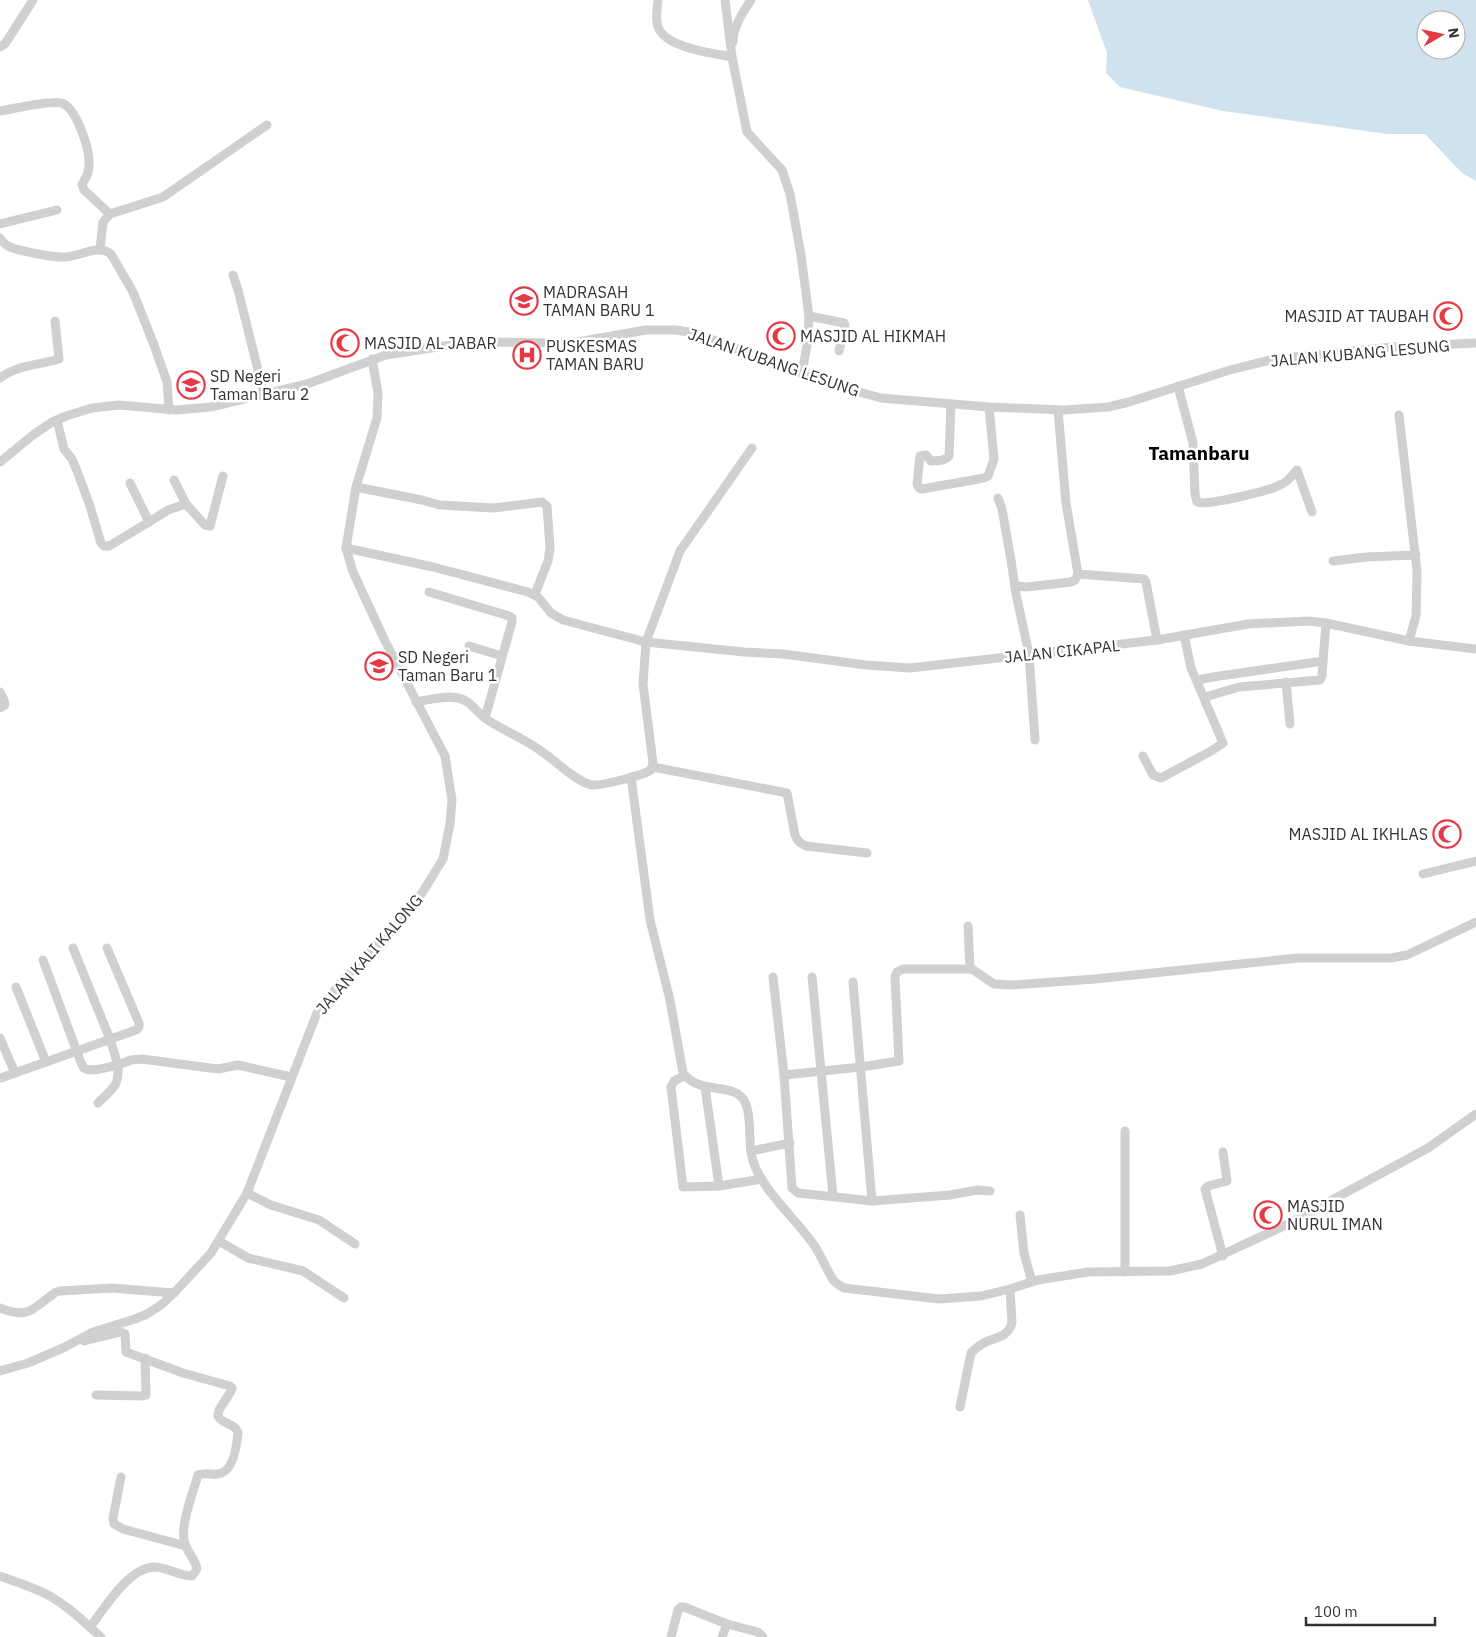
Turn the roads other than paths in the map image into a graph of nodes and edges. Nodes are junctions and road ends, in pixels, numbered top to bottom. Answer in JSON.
{"nodes":[{"id":1,"x":33,"y":0,"type":"edge"},
{"id":2,"x":658,"y":0,"type":"edge"},
{"id":3,"x":725,"y":0,"type":"edge"},
{"id":4,"x":751,"y":0,"type":"edge"},
{"id":5,"x":0,"y":47,"type":"edge"},
{"id":6,"x":732,"y":58,"type":"junction"},
{"id":7,"x":0,"y":111,"type":"edge"},
{"id":8,"x":267,"y":125,"type":"dead end"},
{"id":9,"x":57,"y":210,"type":"dead end"},
{"id":10,"x":110,"y":214,"type":"junction"},
{"id":11,"x":0,"y":224,"type":"edge"},
{"id":12,"x":0,"y":238,"type":"edge"},
{"id":13,"x":0,"y":248,"type":"edge"},
{"id":14,"x":10,"y":248,"type":"junction"},
{"id":15,"x":100,"y":249,"type":"junction"},
{"id":16,"x":233,"y":275,"type":"dead end"},
{"id":17,"x":809,"y":316,"type":"junction"},
{"id":18,"x":55,"y":322,"type":"dead end"},
{"id":19,"x":1476,"y":342,"type":"edge"},
{"id":20,"x":839,"y":351,"type":"dead end"},
{"id":21,"x":372,"y":359,"type":"junction"},
{"id":22,"x":802,"y":374,"type":"junction"},
{"id":23,"x":0,"y":378,"type":"edge"},
{"id":24,"x":1178,"y":386,"type":"junction"},
{"id":25,"x":264,"y":394,"type":"junction"},
{"id":26,"x":951,"y":404,"type":"junction"},
{"id":27,"x":989,"y":407,"type":"junction"},
{"id":28,"x":169,"y":410,"type":"junction"},
{"id":29,"x":1058,"y":410,"type":"junction"},
{"id":30,"x":1399,"y":415,"type":"dead end"},
{"id":31,"x":57,"y":420,"type":"junction"},
{"id":32,"x":752,"y":448,"type":"dead end"},
{"id":33,"x":0,"y":462,"type":"edge"},
{"id":34,"x":223,"y":476,"type":"dead end"},
{"id":35,"x":174,"y":480,"type":"dead end"},
{"id":36,"x":130,"y":483,"type":"dead end"},
{"id":37,"x":356,"y":487,"type":"junction"},
{"id":38,"x":998,"y":498,"type":"dead end"},
{"id":39,"x":186,"y":504,"type":"junction"},
{"id":40,"x":1312,"y":512,"type":"dead end"},
{"id":41,"x":149,"y":522,"type":"junction"},
{"id":42,"x":346,"y":548,"type":"junction"},
{"id":43,"x":1416,"y":555,"type":"junction"},
{"id":44,"x":1333,"y":561,"type":"dead end"},
{"id":45,"x":1078,"y":574,"type":"junction"},
{"id":46,"x":1014,"y":586,"type":"junction"},
{"id":47,"x":429,"y":592,"type":"dead end"},
{"id":48,"x":535,"y":594,"type":"junction"},
{"id":49,"x":1326,"y":624,"type":"junction"},
{"id":50,"x":1184,"y":635,"type":"junction"},
{"id":51,"x":1157,"y":640,"type":"junction"},
{"id":52,"x":1409,"y":641,"type":"junction"},
{"id":53,"x":646,"y":642,"type":"junction"},
{"id":54,"x":469,"y":646,"type":"dead end"},
{"id":55,"x":1476,"y":648,"type":"edge"},
{"id":56,"x":1029,"y":654,"type":"junction"},
{"id":57,"x":502,"y":656,"type":"junction"},
{"id":58,"x":1323,"y":661,"type":"junction"},
{"id":59,"x":1197,"y":680,"type":"junction"},
{"id":60,"x":1286,"y":682,"type":"junction"},
{"id":61,"x":0,"y":692,"type":"edge"},
{"id":62,"x":1204,"y":697,"type":"junction"},
{"id":63,"x":416,"y":702,"type":"junction"},
{"id":64,"x":0,"y":708,"type":"edge"},
{"id":65,"x":485,"y":718,"type":"junction"},
{"id":66,"x":1290,"y":724,"type":"dead end"},
{"id":67,"x":1035,"y":740,"type":"dead end"},
{"id":68,"x":1143,"y":756,"type":"dead end"},
{"id":69,"x":653,"y":767,"type":"junction"},
{"id":70,"x":631,"y":777,"type":"junction"},
{"id":71,"x":867,"y":853,"type":"dead end"},
{"id":72,"x":1476,"y":861,"type":"edge"},
{"id":73,"x":1423,"y":874,"type":"dead end"},
{"id":74,"x":1476,"y":922,"type":"edge"},
{"id":75,"x":968,"y":926,"type":"dead end"},
{"id":76,"x":73,"y":948,"type":"dead end"},
{"id":77,"x":107,"y":948,"type":"dead end"},
{"id":78,"x":43,"y":960,"type":"dead end"},
{"id":79,"x":970,"y":969,"type":"junction"},
{"id":80,"x":773,"y":977,"type":"dead end"},
{"id":81,"x":812,"y":977,"type":"dead end"},
{"id":82,"x":853,"y":982,"type":"dead end"},
{"id":83,"x":16,"y":987,"type":"dead end"},
{"id":84,"x":0,"y":1038,"type":"edge"},
{"id":85,"x":110,"y":1039,"type":"junction"},
{"id":86,"x":77,"y":1050,"type":"junction"},
{"id":87,"x":46,"y":1062,"type":"junction"},
{"id":88,"x":118,"y":1065,"type":"junction"},
{"id":89,"x":861,"y":1068,"type":"junction"},
{"id":90,"x":822,"y":1072,"type":"junction"},
{"id":91,"x":14,"y":1073,"type":"junction"},
{"id":92,"x":684,"y":1076,"type":"junction"},
{"id":93,"x":784,"y":1076,"type":"junction"},
{"id":94,"x":291,"y":1077,"type":"junction"},
{"id":95,"x":1,"y":1078,"type":"edge"},
{"id":96,"x":705,"y":1087,"type":"junction"},
{"id":97,"x":98,"y":1102,"type":"dead end"},
{"id":98,"x":1476,"y":1114,"type":"edge"},
{"id":99,"x":1125,"y":1131,"type":"dead end"},
{"id":100,"x":790,"y":1143,"type":"junction"},
{"id":101,"x":751,"y":1151,"type":"junction"},
{"id":102,"x":1223,"y":1152,"type":"dead end"},
{"id":103,"x":762,"y":1179,"type":"junction"},
{"id":104,"x":719,"y":1186,"type":"junction"},
{"id":105,"x":990,"y":1191,"type":"dead end"},
{"id":106,"x":247,"y":1193,"type":"junction"},
{"id":107,"x":833,"y":1196,"type":"junction"},
{"id":108,"x":872,"y":1201,"type":"junction"},
{"id":109,"x":1020,"y":1215,"type":"dead end"},
{"id":110,"x":219,"y":1241,"type":"junction"},
{"id":111,"x":355,"y":1244,"type":"dead end"},
{"id":112,"x":1223,"y":1256,"type":"junction"},
{"id":113,"x":1125,"y":1272,"type":"junction"},
{"id":114,"x":1032,"y":1282,"type":"junction"},
{"id":115,"x":1010,"y":1289,"type":"junction"},
{"id":116,"x":174,"y":1293,"type":"junction"},
{"id":117,"x":344,"y":1298,"type":"dead end"},
{"id":118,"x":0,"y":1308,"type":"edge"},
{"id":119,"x":74,"y":1342,"type":"junction"},
{"id":120,"x":144,"y":1358,"type":"junction"},
{"id":121,"x":0,"y":1371,"type":"edge"},
{"id":122,"x":96,"y":1395,"type":"dead end"},
{"id":123,"x":960,"y":1407,"type":"dead end"},
{"id":124,"x":121,"y":1477,"type":"dead end"},
{"id":125,"x":186,"y":1546,"type":"junction"},
{"id":126,"x":0,"y":1576,"type":"edge"},
{"id":127,"x":727,"y":1624,"type":"junction"},
{"id":128,"x":90,"y":1627,"type":"junction"},
{"id":129,"x":101,"y":1637,"type":"edge"},
{"id":130,"x":671,"y":1637,"type":"edge"},
{"id":131,"x":722,"y":1637,"type":"edge"},
{"id":132,"x":763,"y":1637,"type":"edge"}],
"edges":[{"from":1,"to":5,"type":"street"},
{"from":2,"to":6,"type":"street"},
{"from":3,"to":6,"type":"street"},
{"from":4,"to":6,"type":"street"},
{"from":6,"to":17,"type":"street"},
{"from":7,"to":10,"type":"street"},
{"from":8,"to":10,"type":"street"},
{"from":9,"to":11,"type":"street"},
{"from":10,"to":15,"type":"street"},
{"from":12,"to":14,"type":"street"},
{"from":13,"to":14,"type":"street"},
{"from":14,"to":15,"type":"street"},
{"from":15,"to":28,"type":"street"},
{"from":16,"to":25,"type":"street"},
{"from":17,"to":20,"type":"street"},
{"from":17,"to":22,"type":"street"},
{"from":18,"to":23,"type":"street"},
{"from":19,"to":24,"type":"street","name":"JALAN KUBANG LESUNG"},
{"from":21,"to":22,"type":"street","name":"JALAN KUBANG LESUNG"},
{"from":21,"to":25,"type":"street","name":"JALAN KUBANG LESUNG"},
{"from":21,"to":37,"type":"street","name":"JALAN KALI KALONG"},
{"from":22,"to":26,"type":"street","name":"JALAN KUBANG LESUNG"},
{"from":24,"to":29,"type":"street","name":"JALAN KUBANG LESUNG"},
{"from":24,"to":40,"type":"street"},
{"from":25,"to":28,"type":"street","name":"JALAN KUBANG LESUNG"},
{"from":26,"to":27,"type":"street","name":"JALAN KUBANG LESUNG"},
{"from":26,"to":27,"type":"street"},
{"from":27,"to":29,"type":"street","name":"JALAN KUBANG LESUNG"},
{"from":28,"to":31,"type":"street","name":"JALAN KUBANG LESUNG"},
{"from":29,"to":45,"type":"street"},
{"from":30,"to":43,"type":"street"},
{"from":31,"to":33,"type":"street","name":"JALAN KUBANG LESUNG"},
{"from":31,"to":41,"type":"street"},
{"from":32,"to":53,"type":"street"},
{"from":34,"to":39,"type":"street"},
{"from":35,"to":39,"type":"street"},
{"from":36,"to":41,"type":"street"},
{"from":37,"to":42,"type":"street","name":"JALAN KALI KALONG"},
{"from":37,"to":48,"type":"street"},
{"from":38,"to":46,"type":"street"},
{"from":39,"to":41,"type":"street"},
{"from":42,"to":48,"type":"street"},
{"from":42,"to":63,"type":"street","name":"JALAN KALI KALONG"},
{"from":43,"to":44,"type":"street"},
{"from":43,"to":52,"type":"street"},
{"from":45,"to":46,"type":"street"},
{"from":45,"to":51,"type":"street"},
{"from":46,"to":56,"type":"street"},
{"from":47,"to":57,"type":"street"},
{"from":48,"to":53,"type":"street","name":"JALAN CIKAPAL"},
{"from":49,"to":50,"type":"street","name":"JALAN CIKAPAL"},
{"from":49,"to":52,"type":"street","name":"JALAN CIKAPAL"},
{"from":49,"to":58,"type":"street"},
{"from":50,"to":51,"type":"street","name":"JALAN CIKAPAL"},
{"from":50,"to":59,"type":"street"},
{"from":51,"to":56,"type":"street","name":"JALAN CIKAPAL"},
{"from":52,"to":55,"type":"street","name":"JALAN CIKAPAL"},
{"from":53,"to":56,"type":"street","name":"JALAN CIKAPAL"},
{"from":53,"to":69,"type":"street"},
{"from":54,"to":57,"type":"street"},
{"from":56,"to":67,"type":"street"},
{"from":57,"to":65,"type":"street"},
{"from":58,"to":59,"type":"street"},
{"from":58,"to":60,"type":"street"},
{"from":59,"to":62,"type":"street"},
{"from":60,"to":62,"type":"street"},
{"from":60,"to":66,"type":"street"},
{"from":61,"to":64,"type":"street"},
{"from":62,"to":68,"type":"street"},
{"from":63,"to":65,"type":"street"},
{"from":63,"to":94,"type":"street","name":"JALAN KALI KALONG"},
{"from":65,"to":70,"type":"street"},
{"from":69,"to":70,"type":"street"},
{"from":69,"to":71,"type":"street"},
{"from":70,"to":92,"type":"street"},
{"from":72,"to":73,"type":"street"},
{"from":74,"to":79,"type":"street"},
{"from":75,"to":79,"type":"street"},
{"from":76,"to":85,"type":"street"},
{"from":77,"to":85,"type":"street"},
{"from":78,"to":86,"type":"street"},
{"from":79,"to":89,"type":"street"},
{"from":80,"to":93,"type":"street"},
{"from":81,"to":90,"type":"street"},
{"from":82,"to":89,"type":"street"},
{"from":83,"to":87,"type":"street"},
{"from":84,"to":91,"type":"street"},
{"from":85,"to":86,"type":"street"},
{"from":85,"to":88,"type":"street"},
{"from":86,"to":87,"type":"street"},
{"from":86,"to":88,"type":"street"},
{"from":87,"to":91,"type":"street"},
{"from":88,"to":94,"type":"street"},
{"from":88,"to":97,"type":"street"},
{"from":89,"to":90,"type":"street"},
{"from":89,"to":108,"type":"street"},
{"from":90,"to":93,"type":"street"},
{"from":90,"to":107,"type":"street"},
{"from":91,"to":95,"type":"street"},
{"from":92,"to":96,"type":"street"},
{"from":92,"to":104,"type":"street"},
{"from":93,"to":100,"type":"street"},
{"from":94,"to":106,"type":"street","name":"JALAN KALI KALONG"},
{"from":96,"to":101,"type":"street"},
{"from":96,"to":104,"type":"street"},
{"from":98,"to":112,"type":"street"},
{"from":99,"to":113,"type":"street"},
{"from":100,"to":101,"type":"street"},
{"from":100,"to":107,"type":"street"},
{"from":101,"to":103,"type":"street"},
{"from":102,"to":112,"type":"street"},
{"from":103,"to":104,"type":"street"},
{"from":103,"to":115,"type":"street"},
{"from":105,"to":108,"type":"street"},
{"from":106,"to":110,"type":"street","name":"JALAN KALI KALONG"},
{"from":106,"to":111,"type":"street"},
{"from":107,"to":108,"type":"street"},
{"from":109,"to":114,"type":"street"},
{"from":110,"to":116,"type":"street","name":"JALAN KALI KALONG"},
{"from":110,"to":117,"type":"street"},
{"from":112,"to":113,"type":"street"},
{"from":113,"to":114,"type":"street"},
{"from":114,"to":115,"type":"street"},
{"from":115,"to":123,"type":"street"},
{"from":116,"to":118,"type":"street"},
{"from":116,"to":119,"type":"street","name":"JALAN KALI KALONG"},
{"from":119,"to":120,"type":"street"},
{"from":119,"to":121,"type":"street","name":"JALAN KALI KALONG"},
{"from":120,"to":122,"type":"street"},
{"from":120,"to":125,"type":"street"},
{"from":124,"to":125,"type":"street"},
{"from":125,"to":128,"type":"street"},
{"from":126,"to":128,"type":"street"},
{"from":127,"to":130,"type":"street"},
{"from":127,"to":131,"type":"street"},
{"from":127,"to":132,"type":"street"},
{"from":128,"to":129,"type":"street"}]}
